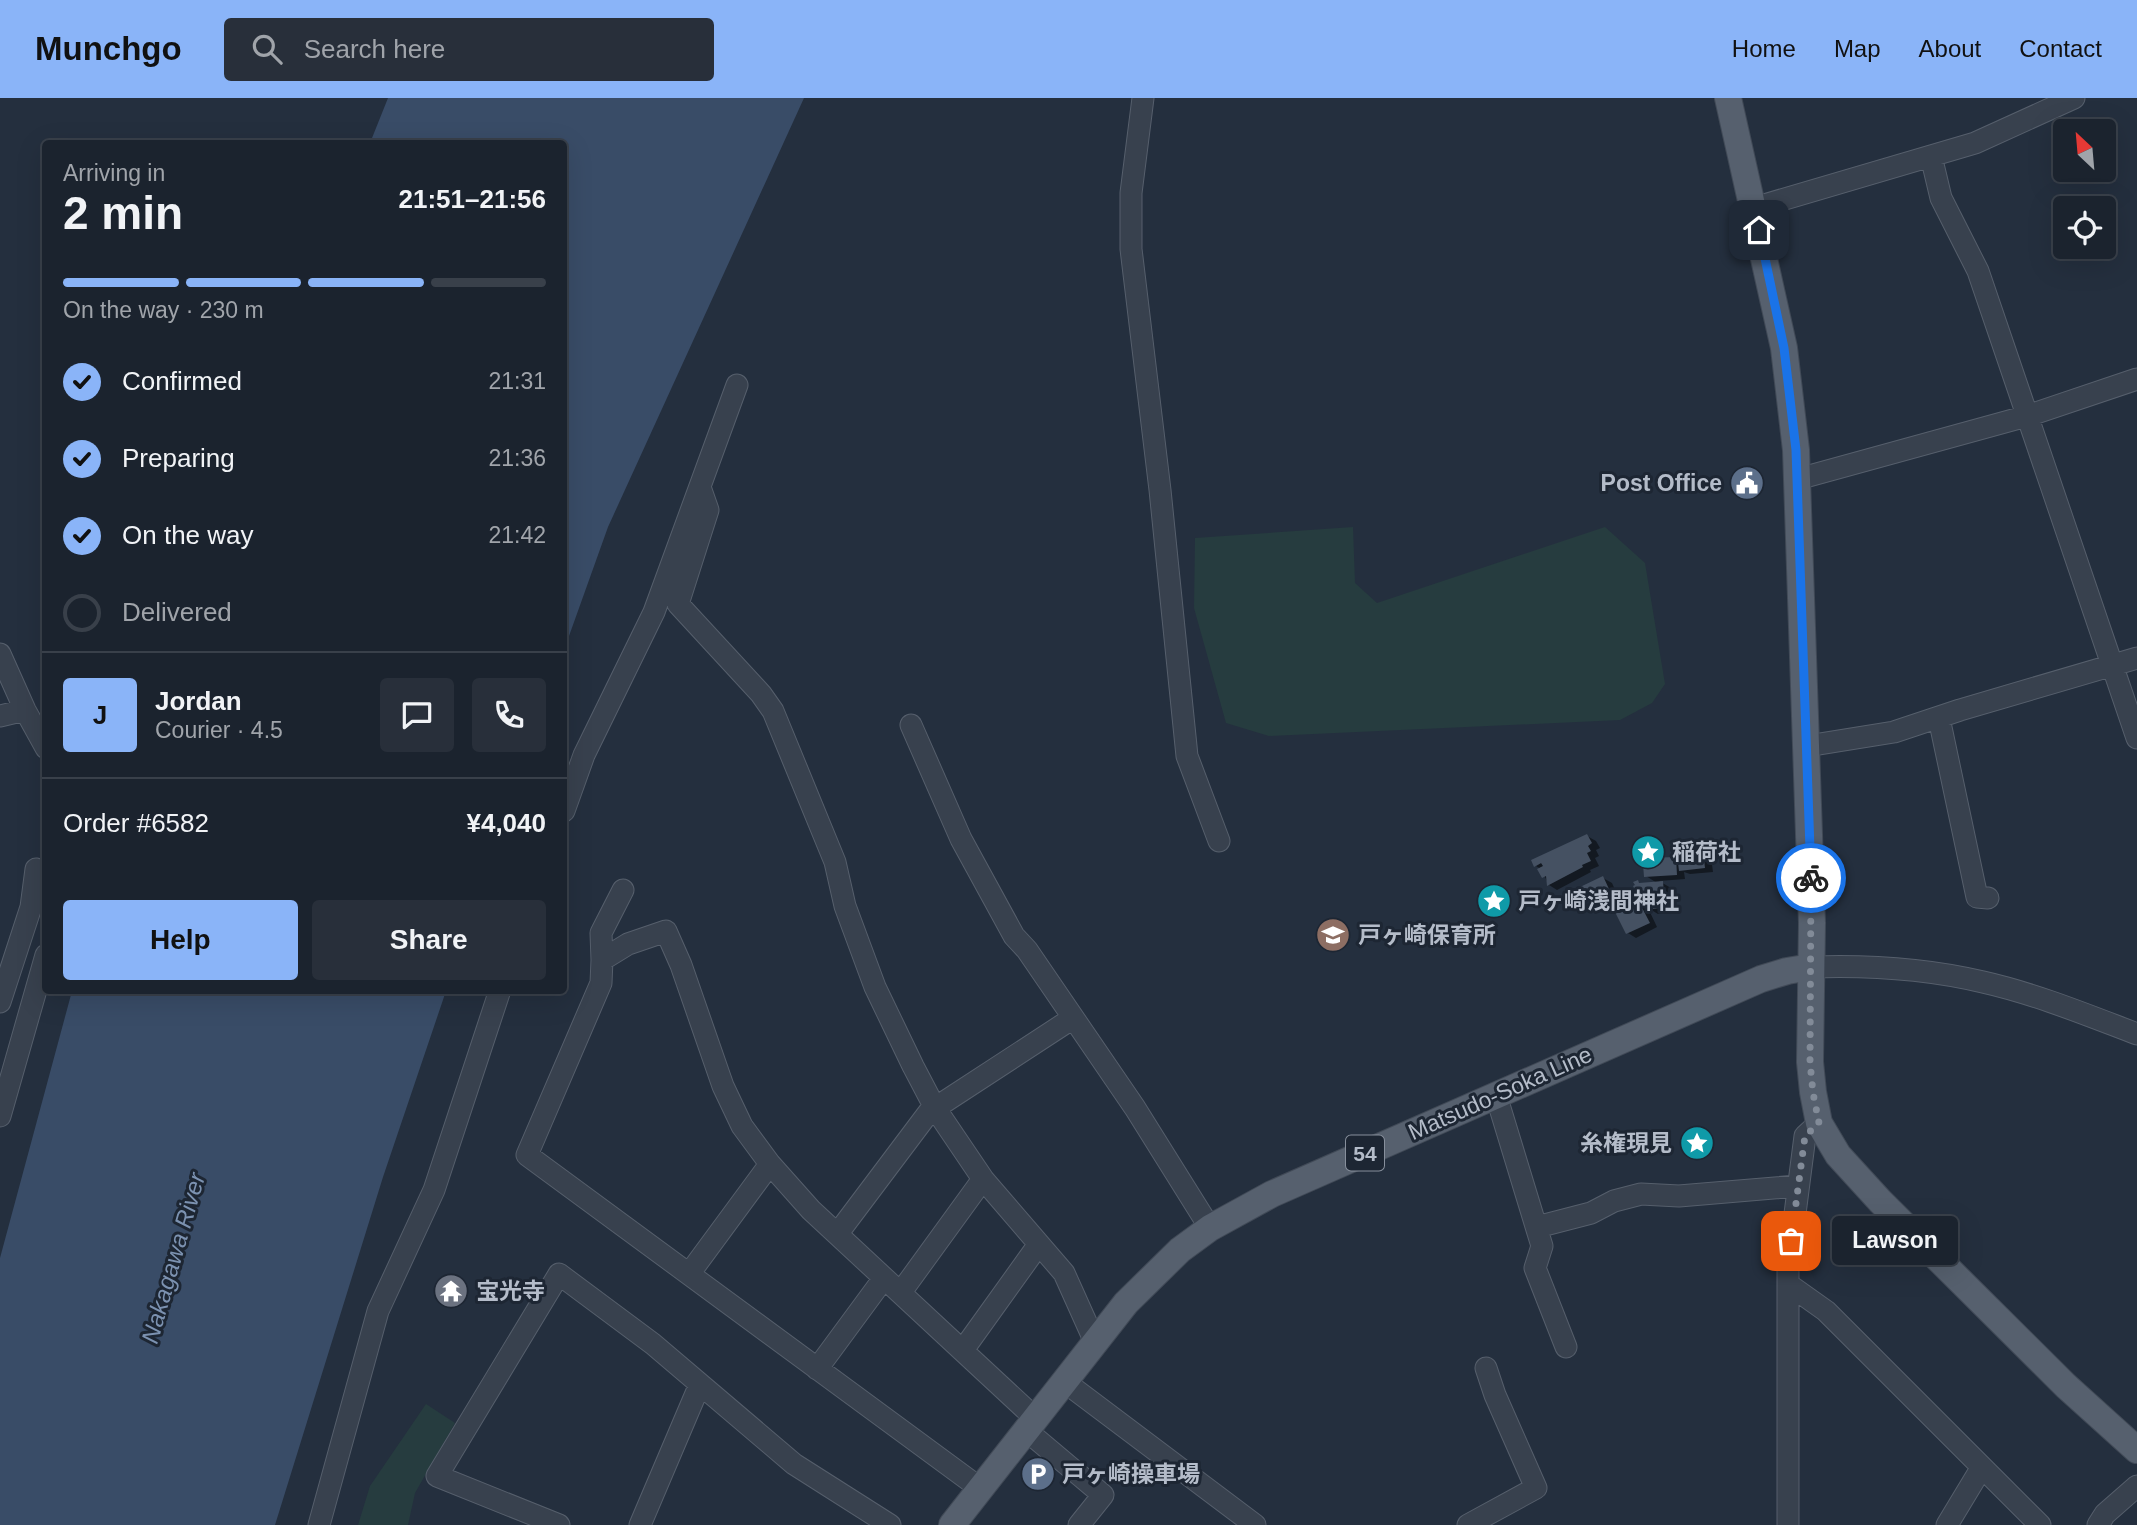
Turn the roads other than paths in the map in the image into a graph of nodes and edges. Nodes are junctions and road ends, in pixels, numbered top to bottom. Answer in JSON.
{"nodes":[{"id":1,"x":1143,"y":98,"type":"edge"},
{"id":2,"x":1728,"y":98,"type":"edge"},
{"id":3,"x":2074,"y":98,"type":"edge"},
{"id":4,"x":1931,"y":156,"type":"junction"},
{"id":5,"x":1754,"y":208,"type":"junction"},
{"id":6,"x":2137,"y":379,"type":"edge"},
{"id":7,"x":737,"y":385,"type":"dead end"},
{"id":8,"x":2027,"y":416,"type":"junction"},
{"id":9,"x":1798,"y":479,"type":"junction"},
{"id":10,"x":700,"y":487,"type":"junction"},
{"id":11,"x":0,"y":653,"type":"edge"},
{"id":12,"x":2137,"y":658,"type":"edge"},
{"id":13,"x":2113,"y":666,"type":"junction"},
{"id":14,"x":25,"y":710,"type":"junction"},
{"id":15,"x":0,"y":716,"type":"edge"},
{"id":16,"x":1939,"y":718,"type":"junction"},
{"id":17,"x":911,"y":725,"type":"dead end"},
{"id":18,"x":2137,"y":738,"type":"edge"},
{"id":19,"x":42,"y":741,"type":"edge"},
{"id":20,"x":1807,"y":746,"type":"junction"},
{"id":21,"x":567,"y":803,"type":"edge"},
{"id":22,"x":1219,"y":841,"type":"dead end"},
{"id":23,"x":36,"y":869,"type":"dead end"},
{"id":24,"x":623,"y":890,"type":"dead end"},
{"id":25,"x":1988,"y":898,"type":"dead end"},
{"id":26,"x":602,"y":960,"type":"junction"},
{"id":27,"x":1811,"y":967,"type":"junction"},
{"id":28,"x":42,"y":969,"type":"edge"},
{"id":29,"x":499,"y":994,"type":"edge"},
{"id":30,"x":0,"y":1002,"type":"edge"},
{"id":31,"x":1073,"y":1018,"type":"junction"},
{"id":32,"x":2137,"y":1034,"type":"edge"},
{"id":33,"x":1496,"y":1095,"type":"junction"},
{"id":34,"x":936,"y":1108,"type":"junction"},
{"id":35,"x":0,"y":1116,"type":"edge"},
{"id":36,"x":1819,"y":1123,"type":"junction"},
{"id":37,"x":770,"y":1164,"type":"junction"},
{"id":38,"x":983,"y":1179,"type":"junction"},
{"id":39,"x":1797,"y":1186,"type":"junction"},
{"id":40,"x":1537,"y":1227,"type":"junction"},
{"id":41,"x":1210,"y":1228,"type":"junction"},
{"id":42,"x":838,"y":1233,"type":"junction"},
{"id":43,"x":1039,"y":1244,"type":"junction"},
{"id":44,"x":689,"y":1274,"type":"junction"},
{"id":45,"x":884,"y":1278,"type":"junction"},
{"id":46,"x":1788,"y":1284,"type":"junction"},
{"id":47,"x":901,"y":1292,"type":"junction"},
{"id":48,"x":1095,"y":1342,"type":"junction"},
{"id":49,"x":1566,"y":1347,"type":"dead end"},
{"id":50,"x":963,"y":1349,"type":"junction"},
{"id":51,"x":817,"y":1368,"type":"junction"},
{"id":52,"x":1486,"y":1368,"type":"dead end"},
{"id":53,"x":1065,"y":1382,"type":"junction"},
{"id":54,"x":700,"y":1384,"type":"junction"},
{"id":55,"x":1031,"y":1425,"type":"junction"},
{"id":56,"x":2137,"y":1450,"type":"edge"},
{"id":57,"x":1982,"y":1467,"type":"junction"},
{"id":58,"x":2137,"y":1486,"type":"edge"},
{"id":59,"x":981,"y":1489,"type":"junction"},
{"id":60,"x":1241,"y":1521,"type":"edge"},
{"id":61,"x":319,"y":1525,"type":"edge"},
{"id":62,"x":559,"y":1525,"type":"edge"},
{"id":63,"x":640,"y":1525,"type":"edge"},
{"id":64,"x":890,"y":1525,"type":"edge"},
{"id":65,"x":952,"y":1525,"type":"edge"},
{"id":66,"x":1079,"y":1525,"type":"edge"},
{"id":67,"x":1468,"y":1525,"type":"edge"},
{"id":68,"x":1788,"y":1525,"type":"edge"},
{"id":69,"x":1947,"y":1525,"type":"edge"},
{"id":70,"x":2040,"y":1525,"type":"edge"},
{"id":71,"x":2098,"y":1525,"type":"edge"}],
"edges":[{"from":1,"to":22,"type":"street"},
{"from":2,"to":5,"type":"main road"},
{"from":3,"to":4,"type":"street"},
{"from":4,"to":5,"type":"street"},
{"from":4,"to":8,"type":"street"},
{"from":5,"to":9,"type":"main road"},
{"from":6,"to":8,"type":"street"},
{"from":7,"to":10,"type":"street"},
{"from":8,"to":9,"type":"street"},
{"from":8,"to":13,"type":"street"},
{"from":9,"to":20,"type":"main road"},
{"from":10,"to":21,"type":"street"},
{"from":10,"to":34,"type":"street"},
{"from":11,"to":14,"type":"street"},
{"from":12,"to":13,"type":"street"},
{"from":13,"to":16,"type":"street"},
{"from":13,"to":18,"type":"street"},
{"from":14,"to":15,"type":"street"},
{"from":14,"to":19,"type":"street"},
{"from":16,"to":20,"type":"street"},
{"from":16,"to":25,"type":"street"},
{"from":17,"to":31,"type":"street"},
{"from":20,"to":27,"type":"main road"},
{"from":23,"to":30,"type":"street"},
{"from":24,"to":26,"type":"street"},
{"from":26,"to":37,"type":"street"},
{"from":26,"to":44,"type":"street"},
{"from":27,"to":32,"type":"street"},
{"from":27,"to":33,"type":"main road","name":"Matsudo-Soka Line","number":"54"},
{"from":27,"to":36,"type":"main road"},
{"from":28,"to":35,"type":"street"},
{"from":29,"to":61,"type":"street"},
{"from":31,"to":34,"type":"street"},
{"from":31,"to":41,"type":"street"},
{"from":33,"to":40,"type":"street"},
{"from":33,"to":41,"type":"main road","name":"Matsudo-Soka Line","number":"54"},
{"from":34,"to":38,"type":"street"},
{"from":34,"to":42,"type":"street"},
{"from":36,"to":39,"type":"street"},
{"from":36,"to":56,"type":"main road"},
{"from":37,"to":42,"type":"street"},
{"from":37,"to":44,"type":"street"},
{"from":38,"to":43,"type":"street"},
{"from":38,"to":47,"type":"street"},
{"from":39,"to":40,"type":"street"},
{"from":39,"to":46,"type":"street"},
{"from":40,"to":49,"type":"street"},
{"from":41,"to":48,"type":"main road","name":"Matsudo-Soka Line","number":"54"},
{"from":42,"to":45,"type":"street"},
{"from":43,"to":48,"type":"street"},
{"from":43,"to":50,"type":"street"},
{"from":44,"to":51,"type":"street"},
{"from":45,"to":47,"type":"street"},
{"from":45,"to":51,"type":"street"},
{"from":46,"to":57,"type":"street"},
{"from":46,"to":68,"type":"street"},
{"from":47,"to":50,"type":"street"},
{"from":48,"to":53,"type":"main road","name":"Matsudo-Soka Line","number":"54"},
{"from":50,"to":55,"type":"street"},
{"from":51,"to":59,"type":"street"},
{"from":52,"to":67,"type":"street"},
{"from":53,"to":55,"type":"main road","name":"Matsudo-Soka Line","number":"54"},
{"from":53,"to":60,"type":"street"},
{"from":54,"to":62,"type":"street"},
{"from":54,"to":63,"type":"street"},
{"from":54,"to":64,"type":"street"},
{"from":55,"to":59,"type":"main road","name":"Matsudo-Soka Line","number":"54"},
{"from":55,"to":66,"type":"street"},
{"from":57,"to":69,"type":"street"},
{"from":57,"to":70,"type":"street"},
{"from":58,"to":71,"type":"street"},
{"from":59,"to":65,"type":"main road","name":"Matsudo-Soka Line","number":"54"}]}
